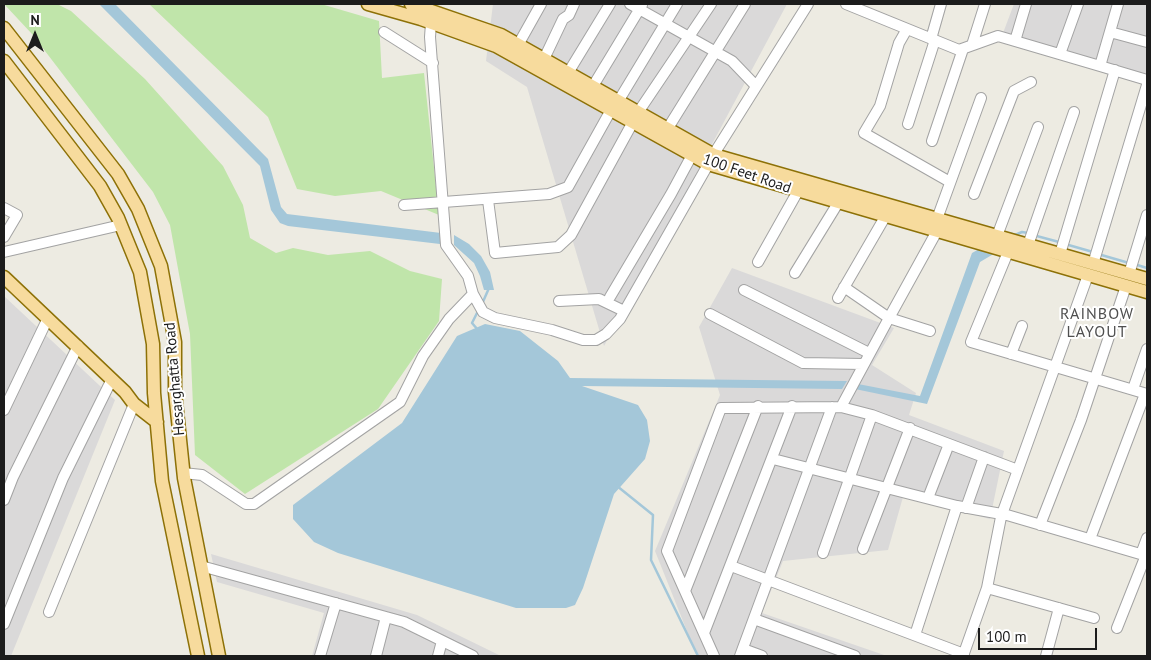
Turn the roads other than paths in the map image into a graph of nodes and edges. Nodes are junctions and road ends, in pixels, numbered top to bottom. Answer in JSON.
{"nodes":[{"id":1,"x":368,"y":4,"type":"edge"},
{"id":2,"x":411,"y":4,"type":"edge"},
{"id":3,"x":541,"y":4,"type":"edge"},
{"id":4,"x":574,"y":4,"type":"edge"},
{"id":5,"x":610,"y":4,"type":"edge"},
{"id":6,"x":677,"y":4,"type":"edge"},
{"id":7,"x":711,"y":4,"type":"edge"},
{"id":8,"x":745,"y":4,"type":"edge"},
{"id":9,"x":808,"y":4,"type":"edge"},
{"id":10,"x":846,"y":4,"type":"edge"},
{"id":11,"x":941,"y":4,"type":"edge"},
{"id":12,"x":985,"y":4,"type":"edge"},
{"id":13,"x":1026,"y":4,"type":"edge"},
{"id":14,"x":1078,"y":4,"type":"edge"},
{"id":15,"x":1118,"y":4,"type":"edge"},
{"id":16,"x":638,"y":5,"type":"edge"},
{"id":17,"x":431,"y":23,"type":"junction"},
{"id":18,"x":666,"y":23,"type":"junction"},
{"id":19,"x":4,"y":28,"type":"edge"},
{"id":20,"x":907,"y":29,"type":"junction"},
{"id":21,"x":384,"y":32,"type":"dead end"},
{"id":22,"x":1110,"y":32,"type":"junction"},
{"id":23,"x":690,"y":37,"type":"junction"},
{"id":24,"x":933,"y":40,"type":"junction"},
{"id":25,"x":1015,"y":41,"type":"junction"},
{"id":26,"x":1147,"y":42,"type":"edge"},
{"id":27,"x":518,"y":45,"type":"junction"},
{"id":28,"x":967,"y":47,"type":"junction"},
{"id":29,"x":716,"y":52,"type":"junction"},
{"id":30,"x":1060,"y":54,"type":"junction"},
{"id":31,"x":544,"y":59,"type":"junction"},
{"id":32,"x":4,"y":61,"type":"edge"},
{"id":33,"x":433,"y":63,"type":"junction"},
{"id":34,"x":1100,"y":66,"type":"junction"},
{"id":35,"x":1115,"y":70,"type":"junction"},
{"id":36,"x":568,"y":73,"type":"junction"},
{"id":37,"x":1147,"y":80,"type":"edge"},
{"id":38,"x":1031,"y":82,"type":"dead end"},
{"id":39,"x":1147,"y":85,"type":"edge"},
{"id":40,"x":593,"y":86,"type":"junction"},
{"id":41,"x":756,"y":86,"type":"junction"},
{"id":42,"x":980,"y":98,"type":"dead end"},
{"id":43,"x":615,"y":105,"type":"junction"},
{"id":44,"x":1074,"y":112,"type":"dead end"},
{"id":45,"x":636,"y":117,"type":"junction"},
{"id":46,"x":908,"y":124,"type":"dead end"},
{"id":47,"x":1038,"y":127,"type":"dead end"},
{"id":48,"x":668,"y":128,"type":"junction"},
{"id":49,"x":932,"y":140,"type":"dead end"},
{"id":50,"x":692,"y":155,"type":"junction"},
{"id":51,"x":711,"y":160,"type":"junction"},
{"id":52,"x":950,"y":182,"type":"junction"},
{"id":53,"x":798,"y":191,"type":"junction"},
{"id":54,"x":974,"y":194,"type":"dead end"},
{"id":55,"x":488,"y":200,"type":"junction"},
{"id":56,"x":443,"y":201,"type":"junction"},
{"id":57,"x":838,"y":203,"type":"junction"},
{"id":58,"x":404,"y":205,"type":"dead end"},
{"id":59,"x":4,"y":208,"type":"edge"},
{"id":60,"x":1147,"y":215,"type":"edge"},
{"id":61,"x":885,"y":216,"type":"junction"},
{"id":62,"x":121,"y":225,"type":"junction"},
{"id":63,"x":937,"y":225,"type":"junction"},
{"id":64,"x":972,"y":235,"type":"junction"},
{"id":65,"x":997,"y":236,"type":"junction"},
{"id":66,"x":4,"y":237,"type":"edge"},
{"id":67,"x":1027,"y":251,"type":"junction"},
{"id":68,"x":4,"y":252,"type":"edge"},
{"id":69,"x":1008,"y":252,"type":"junction"},
{"id":70,"x":1060,"y":254,"type":"junction"},
{"id":71,"x":758,"y":262,"type":"dead end"},
{"id":72,"x":1090,"y":269,"type":"junction"},
{"id":73,"x":795,"y":273,"type":"dead end"},
{"id":74,"x":4,"y":278,"type":"edge"},
{"id":75,"x":1147,"y":279,"type":"edge"},
{"id":76,"x":1128,"y":280,"type":"junction"},
{"id":77,"x":844,"y":287,"type":"junction"},
{"id":78,"x":744,"y":290,"type":"dead end"},
{"id":79,"x":1147,"y":292,"type":"edge"},
{"id":80,"x":474,"y":294,"type":"junction"},
{"id":81,"x":610,"y":297,"type":"dead end"},
{"id":82,"x":838,"y":298,"type":"dead end"},
{"id":83,"x":558,"y":301,"type":"dead end"},
{"id":84,"x":624,"y":311,"type":"junction"},
{"id":85,"x":710,"y":314,"type":"dead end"},
{"id":86,"x":48,"y":318,"type":"junction"},
{"id":87,"x":889,"y":318,"type":"junction"},
{"id":88,"x":1022,"y":326,"type":"dead end"},
{"id":89,"x":930,"y":330,"type":"dead end"},
{"id":90,"x":78,"y":346,"type":"junction"},
{"id":91,"x":1147,"y":349,"type":"edge"},
{"id":92,"x":869,"y":353,"type":"junction"},
{"id":93,"x":1010,"y":354,"type":"junction"},
{"id":94,"x":863,"y":364,"type":"junction"},
{"id":95,"x":1054,"y":367,"type":"junction"},
{"id":96,"x":1094,"y":378,"type":"junction"},
{"id":97,"x":112,"y":379,"type":"junction"},
{"id":98,"x":1133,"y":390,"type":"junction"},
{"id":99,"x":1146,"y":394,"type":"edge"},
{"id":100,"x":134,"y":404,"type":"junction"},
{"id":101,"x":758,"y":406,"type":"junction"},
{"id":102,"x":792,"y":406,"type":"junction"},
{"id":103,"x":836,"y":407,"type":"junction"},
{"id":104,"x":4,"y":410,"type":"edge"},
{"id":105,"x":872,"y":414,"type":"junction"},
{"id":106,"x":157,"y":422,"type":"junction"},
{"id":107,"x":910,"y":428,"type":"junction"},
{"id":108,"x":949,"y":444,"type":"junction"},
{"id":109,"x":984,"y":457,"type":"junction"},
{"id":110,"x":773,"y":459,"type":"junction"},
{"id":111,"x":811,"y":468,"type":"junction"},
{"id":112,"x":1018,"y":470,"type":"junction"},
{"id":113,"x":183,"y":473,"type":"junction"},
{"id":114,"x":849,"y":478,"type":"junction"},
{"id":115,"x":888,"y":488,"type":"junction"},
{"id":116,"x":928,"y":498,"type":"junction"},
{"id":117,"x":4,"y":500,"type":"edge"},
{"id":118,"x":961,"y":507,"type":"junction"},
{"id":119,"x":1002,"y":515,"type":"junction"},
{"id":120,"x":1040,"y":525,"type":"junction"},
{"id":121,"x":1090,"y":538,"type":"junction"},
{"id":122,"x":1147,"y":538,"type":"edge"},
{"id":123,"x":863,"y":549,"type":"dead end"},
{"id":124,"x":823,"y":553,"type":"dead end"},
{"id":125,"x":1145,"y":555,"type":"edge"},
{"id":126,"x":201,"y":566,"type":"junction"},
{"id":127,"x":731,"y":566,"type":"junction"},
{"id":128,"x":768,"y":579,"type":"junction"},
{"id":129,"x":987,"y":588,"type":"junction"},
{"id":130,"x":685,"y":591,"type":"junction"},
{"id":131,"x":336,"y":603,"type":"junction"},
{"id":132,"x":1058,"y":608,"type":"junction"},
{"id":133,"x":49,"y":612,"type":"dead end"},
{"id":134,"x":386,"y":617,"type":"junction"},
{"id":135,"x":1094,"y":618,"type":"dead end"},
{"id":136,"x":754,"y":619,"type":"junction"},
{"id":137,"x":4,"y":624,"type":"edge"},
{"id":138,"x":1117,"y":628,"type":"dead end"},
{"id":139,"x":704,"y":633,"type":"junction"},
{"id":140,"x":915,"y":635,"type":"junction"},
{"id":141,"x":442,"y":641,"type":"junction"},
{"id":142,"x":741,"y":653,"type":"edge"},
{"id":143,"x":964,"y":655,"type":"edge"},
{"id":144,"x":198,"y":656,"type":"edge"},
{"id":145,"x":220,"y":656,"type":"edge"},
{"id":146,"x":320,"y":656,"type":"edge"},
{"id":147,"x":376,"y":656,"type":"edge"},
{"id":148,"x":438,"y":656,"type":"edge"},
{"id":149,"x":474,"y":656,"type":"edge"},
{"id":150,"x":714,"y":656,"type":"edge"},
{"id":151,"x":762,"y":656,"type":"edge"},
{"id":152,"x":855,"y":656,"type":"edge"},
{"id":153,"x":1046,"y":656,"type":"edge"}],
"edges":[{"from":1,"to":17,"type":"main road","name":"100 Feet Road"},
{"from":2,"to":27,"type":"main road","name":"100 Feet Road"},
{"from":3,"to":27,"type":"street"},
{"from":4,"to":31,"type":"street"},
{"from":5,"to":36,"type":"street"},
{"from":6,"to":18,"type":"street"},
{"from":7,"to":23,"type":"street"},
{"from":8,"to":29,"type":"street"},
{"from":9,"to":41,"type":"street"},
{"from":10,"to":20,"type":"street"},
{"from":11,"to":24,"type":"street"},
{"from":12,"to":28,"type":"street"},
{"from":13,"to":25,"type":"street"},
{"from":14,"to":30,"type":"street"},
{"from":15,"to":22,"type":"street"},
{"from":16,"to":18,"type":"street"},
{"from":16,"to":40,"type":"street"},
{"from":17,"to":33,"type":"street"},
{"from":17,"to":43,"type":"main road","name":"100 Feet Road"},
{"from":18,"to":23,"type":"street"},
{"from":18,"to":43,"type":"street"},
{"from":19,"to":113,"type":"main road","name":"Hesarghatta Road"},
{"from":20,"to":24,"type":"street"},
{"from":20,"to":52,"type":"street"},
{"from":21,"to":33,"type":"street"},
{"from":22,"to":26,"type":"street"},
{"from":22,"to":34,"type":"street"},
{"from":23,"to":29,"type":"street"},
{"from":23,"to":45,"type":"street"},
{"from":24,"to":28,"type":"street"},
{"from":24,"to":46,"type":"street"},
{"from":25,"to":28,"type":"street"},
{"from":25,"to":30,"type":"street"},
{"from":27,"to":31,"type":"main road","name":"100 Feet Road"},
{"from":28,"to":49,"type":"street"},
{"from":29,"to":41,"type":"street"},
{"from":29,"to":48,"type":"street"},
{"from":30,"to":34,"type":"street"},
{"from":31,"to":36,"type":"main road","name":"100 Feet Road"},
{"from":32,"to":62,"type":"main road","name":"Hesarghatta Road"},
{"from":33,"to":56,"type":"street"},
{"from":34,"to":35,"type":"street"},
{"from":35,"to":37,"type":"street"},
{"from":35,"to":70,"type":"street"},
{"from":36,"to":40,"type":"main road","name":"100 Feet Road"},
{"from":38,"to":54,"type":"street"},
{"from":39,"to":72,"type":"street"},
{"from":40,"to":43,"type":"main road","name":"100 Feet Road"},
{"from":41,"to":51,"type":"street"},
{"from":42,"to":52,"type":"street"},
{"from":43,"to":45,"type":"main road","name":"100 Feet Road"},
{"from":43,"to":55,"type":"street"},
{"from":44,"to":67,"type":"street"},
{"from":45,"to":48,"type":"main road","name":"100 Feet Road"},
{"from":45,"to":50,"type":"main road","name":"100 Feet Road"},
{"from":45,"to":55,"type":"street"},
{"from":47,"to":65,"type":"street"},
{"from":48,"to":51,"type":"main road","name":"100 Feet Road"},
{"from":50,"to":51,"type":"main road","name":"100 Feet Road"},
{"from":50,"to":81,"type":"street"},
{"from":51,"to":53,"type":"main road","name":"100 Feet Road"},
{"from":51,"to":63,"type":"main road","name":"100 Feet Road"},
{"from":51,"to":84,"type":"street"},
{"from":52,"to":63,"type":"street"},
{"from":53,"to":57,"type":"main road","name":"100 Feet Road"},
{"from":53,"to":71,"type":"street"},
{"from":55,"to":56,"type":"street"},
{"from":56,"to":58,"type":"street"},
{"from":56,"to":80,"type":"street"},
{"from":57,"to":61,"type":"main road","name":"100 Feet Road"},
{"from":57,"to":73,"type":"street"},
{"from":59,"to":66,"type":"street"},
{"from":60,"to":76,"type":"street"},
{"from":61,"to":63,"type":"main road","name":"100 Feet Road"},
{"from":61,"to":77,"type":"street"},
{"from":62,"to":68,"type":"street"},
{"from":62,"to":106,"type":"main road","name":"Hesarghatta Road"},
{"from":63,"to":64,"type":"main road","name":"100 Feet Road"},
{"from":63,"to":87,"type":"street"},
{"from":64,"to":65,"type":"main road","name":"100 Feet Road"},
{"from":64,"to":69,"type":"main road","name":"100 Feet Road"},
{"from":65,"to":67,"type":"main road","name":"100 Feet Road"},
{"from":67,"to":69,"type":"main road","name":"100 Feet Road"},
{"from":67,"to":70,"type":"main road","name":"100 Feet Road"},
{"from":67,"to":72,"type":"main road","name":"100 Feet Road"},
{"from":69,"to":93,"type":"street"},
{"from":70,"to":72,"type":"main road","name":"100 Feet Road"},
{"from":72,"to":76,"type":"main road","name":"100 Feet Road"},
{"from":72,"to":95,"type":"street"},
{"from":74,"to":86,"type":"main road","name":"Hesarghatta Road"},
{"from":75,"to":76,"type":"main road","name":"100 Feet Road"},
{"from":76,"to":79,"type":"main road","name":"100 Feet Road"},
{"from":76,"to":96,"type":"street"},
{"from":77,"to":82,"type":"street"},
{"from":77,"to":87,"type":"street"},
{"from":78,"to":92,"type":"street"},
{"from":80,"to":84,"type":"street"},
{"from":80,"to":113,"type":"street"},
{"from":83,"to":84,"type":"street"},
{"from":85,"to":94,"type":"street"},
{"from":86,"to":90,"type":"main road","name":"Hesarghatta Road"},
{"from":86,"to":104,"type":"street"},
{"from":87,"to":89,"type":"street"},
{"from":87,"to":92,"type":"street"},
{"from":88,"to":93,"type":"street"},
{"from":90,"to":97,"type":"main road","name":"Hesarghatta Road"},
{"from":90,"to":117,"type":"street"},
{"from":91,"to":98,"type":"street"},
{"from":92,"to":94,"type":"street"},
{"from":93,"to":95,"type":"street"},
{"from":94,"to":103,"type":"street"},
{"from":95,"to":96,"type":"street"},
{"from":95,"to":112,"type":"street"},
{"from":96,"to":98,"type":"street"},
{"from":96,"to":120,"type":"street"},
{"from":97,"to":100,"type":"main road","name":"Hesarghatta Road"},
{"from":97,"to":137,"type":"street"},
{"from":98,"to":99,"type":"street"},
{"from":99,"to":121,"type":"street"},
{"from":100,"to":106,"type":"main road","name":"Hesarghatta Road"},
{"from":100,"to":133,"type":"street"},
{"from":101,"to":102,"type":"street"},
{"from":101,"to":130,"type":"street"},
{"from":101,"to":130,"type":"street"},
{"from":102,"to":103,"type":"street"},
{"from":102,"to":110,"type":"street"},
{"from":103,"to":105,"type":"street"},
{"from":103,"to":111,"type":"street"},
{"from":105,"to":107,"type":"street"},
{"from":105,"to":114,"type":"street"},
{"from":106,"to":144,"type":"main road","name":"Hesarghatta Road"},
{"from":107,"to":108,"type":"street"},
{"from":107,"to":115,"type":"street"},
{"from":108,"to":109,"type":"street"},
{"from":108,"to":116,"type":"street"},
{"from":109,"to":112,"type":"street"},
{"from":109,"to":118,"type":"street"},
{"from":110,"to":111,"type":"street"},
{"from":110,"to":127,"type":"street"},
{"from":111,"to":114,"type":"street"},
{"from":111,"to":128,"type":"street"},
{"from":112,"to":119,"type":"street"},
{"from":113,"to":126,"type":"main road","name":"Hesarghatta Road"},
{"from":114,"to":115,"type":"street"},
{"from":114,"to":124,"type":"street"},
{"from":115,"to":116,"type":"street"},
{"from":115,"to":123,"type":"street"},
{"from":116,"to":118,"type":"street"},
{"from":118,"to":119,"type":"street"},
{"from":118,"to":140,"type":"street"},
{"from":119,"to":120,"type":"street"},
{"from":119,"to":129,"type":"street"},
{"from":120,"to":121,"type":"street"},
{"from":121,"to":125,"type":"street"},
{"from":122,"to":125,"type":"street"},
{"from":125,"to":138,"type":"street"},
{"from":126,"to":131,"type":"street"},
{"from":126,"to":145,"type":"main road","name":"Hesarghatta Road"},
{"from":127,"to":128,"type":"street"},
{"from":127,"to":139,"type":"street"},
{"from":128,"to":136,"type":"street"},
{"from":128,"to":140,"type":"street"},
{"from":129,"to":132,"type":"street"},
{"from":129,"to":143,"type":"street"},
{"from":130,"to":139,"type":"street"},
{"from":131,"to":134,"type":"street"},
{"from":131,"to":146,"type":"street"},
{"from":132,"to":135,"type":"street"},
{"from":132,"to":153,"type":"street"},
{"from":134,"to":141,"type":"street"},
{"from":134,"to":147,"type":"street"},
{"from":136,"to":142,"type":"street"},
{"from":136,"to":152,"type":"street"},
{"from":139,"to":150,"type":"street"},
{"from":140,"to":143,"type":"street"},
{"from":141,"to":148,"type":"street"},
{"from":141,"to":149,"type":"street"},
{"from":142,"to":151,"type":"street"}]}
